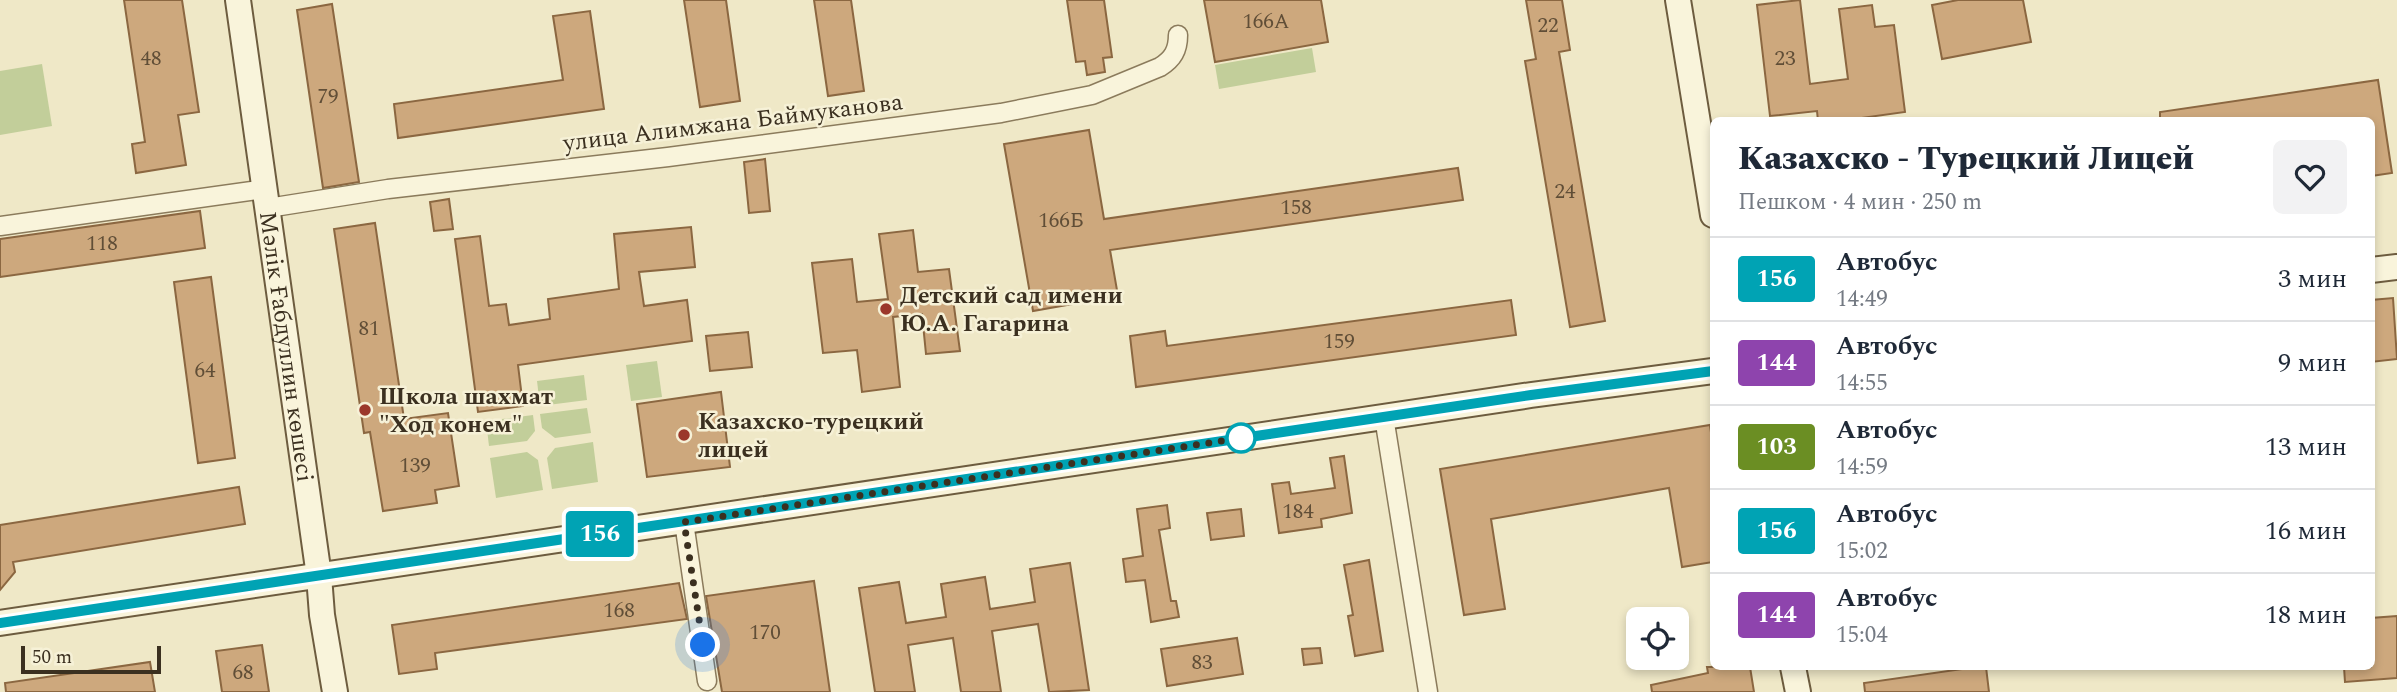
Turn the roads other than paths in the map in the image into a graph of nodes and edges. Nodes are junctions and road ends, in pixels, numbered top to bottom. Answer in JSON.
{"nodes":[{"id":1,"x":238,"y":0,"type":"edge"},
{"id":2,"x":1678,"y":0,"type":"edge"},
{"id":3,"x":1178,"y":35,"type":"dead end"},
{"id":4,"x":1710,"y":197,"type":"edge"},
{"id":5,"x":266,"y":199,"type":"junction"},
{"id":6,"x":0,"y":226,"type":"edge"},
{"id":7,"x":2397,"y":267,"type":"edge"},
{"id":8,"x":2375,"y":270,"type":"edge"},
{"id":9,"x":1710,"y":371,"type":"edge"},
{"id":10,"x":1384,"y":417,"type":"junction"},
{"id":11,"x":684,"y":522,"type":"junction"},
{"id":12,"x":319,"y":576,"type":"junction"},
{"id":13,"x":0,"y":623,"type":"edge"},
{"id":14,"x":1794,"y":670,"type":"edge"},
{"id":15,"x":707,"y":681,"type":"dead end"},
{"id":16,"x":335,"y":692,"type":"edge"},
{"id":17,"x":1428,"y":692,"type":"edge"},
{"id":18,"x":1798,"y":692,"type":"edge"}],
"edges":[{"from":1,"to":5,"type":"street","name":"Мәлік Ғабдуллин көшесі"},
{"from":2,"to":4,"type":"street"},
{"from":3,"to":5,"type":"street","name":"улица Алимжана Баймуканова"},
{"from":5,"to":6,"type":"street","name":"улица Алимжана Баймуканова"},
{"from":5,"to":12,"type":"street","name":"Мәлік Ғабдуллин көшесі"},
{"from":7,"to":8,"type":"street"},
{"from":9,"to":10,"type":"street"},
{"from":10,"to":11,"type":"street"},
{"from":10,"to":17,"type":"street"},
{"from":11,"to":12,"type":"street"},
{"from":11,"to":15,"type":"street"},
{"from":12,"to":13,"type":"street"},
{"from":12,"to":16,"type":"street","name":"Мәлік Ғабдуллин көшесі"},
{"from":14,"to":18,"type":"street"}]}
